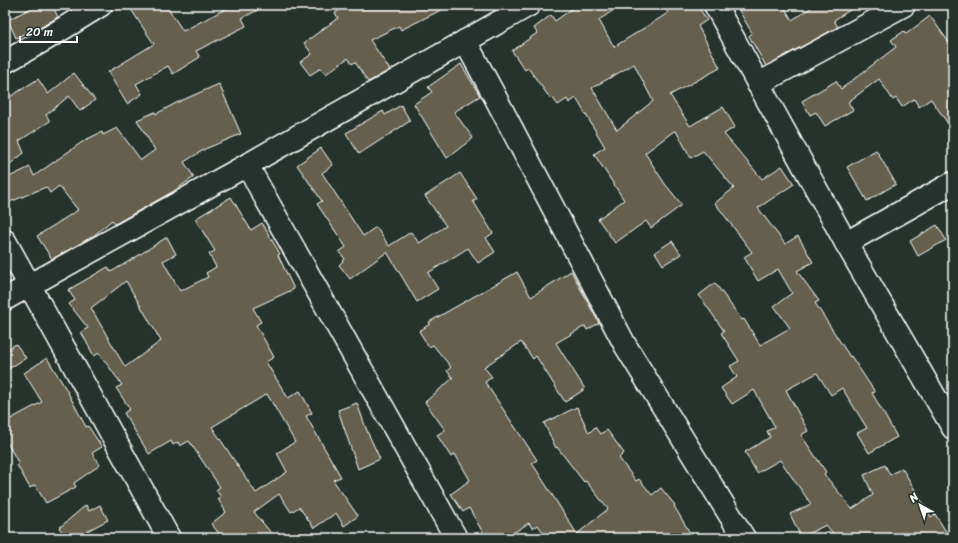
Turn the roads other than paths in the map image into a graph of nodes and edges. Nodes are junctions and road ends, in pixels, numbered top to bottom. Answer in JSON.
{"nodes":[{"id":1,"x":101,"y":5,"type":"edge"},
{"id":2,"x":529,"y":5,"type":"edge"},
{"id":3,"x":715,"y":5,"type":"edge"},
{"id":4,"x":904,"y":5,"type":"edge"},
{"id":5,"x":465,"y":41,"type":"junction"},
{"id":6,"x":5,"y":62,"type":"edge"},
{"id":7,"x":758,"y":84,"type":"junction"},
{"id":8,"x":247,"y":164,"type":"junction"},
{"id":9,"x":953,"y":183,"type":"edge"},
{"id":10,"x":5,"y":242,"type":"edge"},
{"id":11,"x":846,"y":243,"type":"junction"},
{"id":12,"x":30,"y":286,"type":"junction"},
{"id":13,"x":5,"y":299,"type":"edge"},
{"id":14,"x":953,"y":428,"type":"edge"},
{"id":15,"x":169,"y":538,"type":"edge"},
{"id":16,"x":456,"y":538,"type":"edge"},
{"id":17,"x":744,"y":538,"type":"edge"}],
"edges":[{"from":1,"to":6,"type":"street"},
{"from":2,"to":5,"type":"street"},
{"from":3,"to":7,"type":"street"},
{"from":4,"to":7,"type":"street"},
{"from":5,"to":8,"type":"street"},
{"from":5,"to":17,"type":"street"},
{"from":7,"to":11,"type":"street"},
{"from":8,"to":12,"type":"street"},
{"from":8,"to":16,"type":"street"},
{"from":9,"to":11,"type":"street"},
{"from":10,"to":12,"type":"street"},
{"from":11,"to":14,"type":"street"},
{"from":12,"to":13,"type":"street"},
{"from":12,"to":15,"type":"street"}]}
